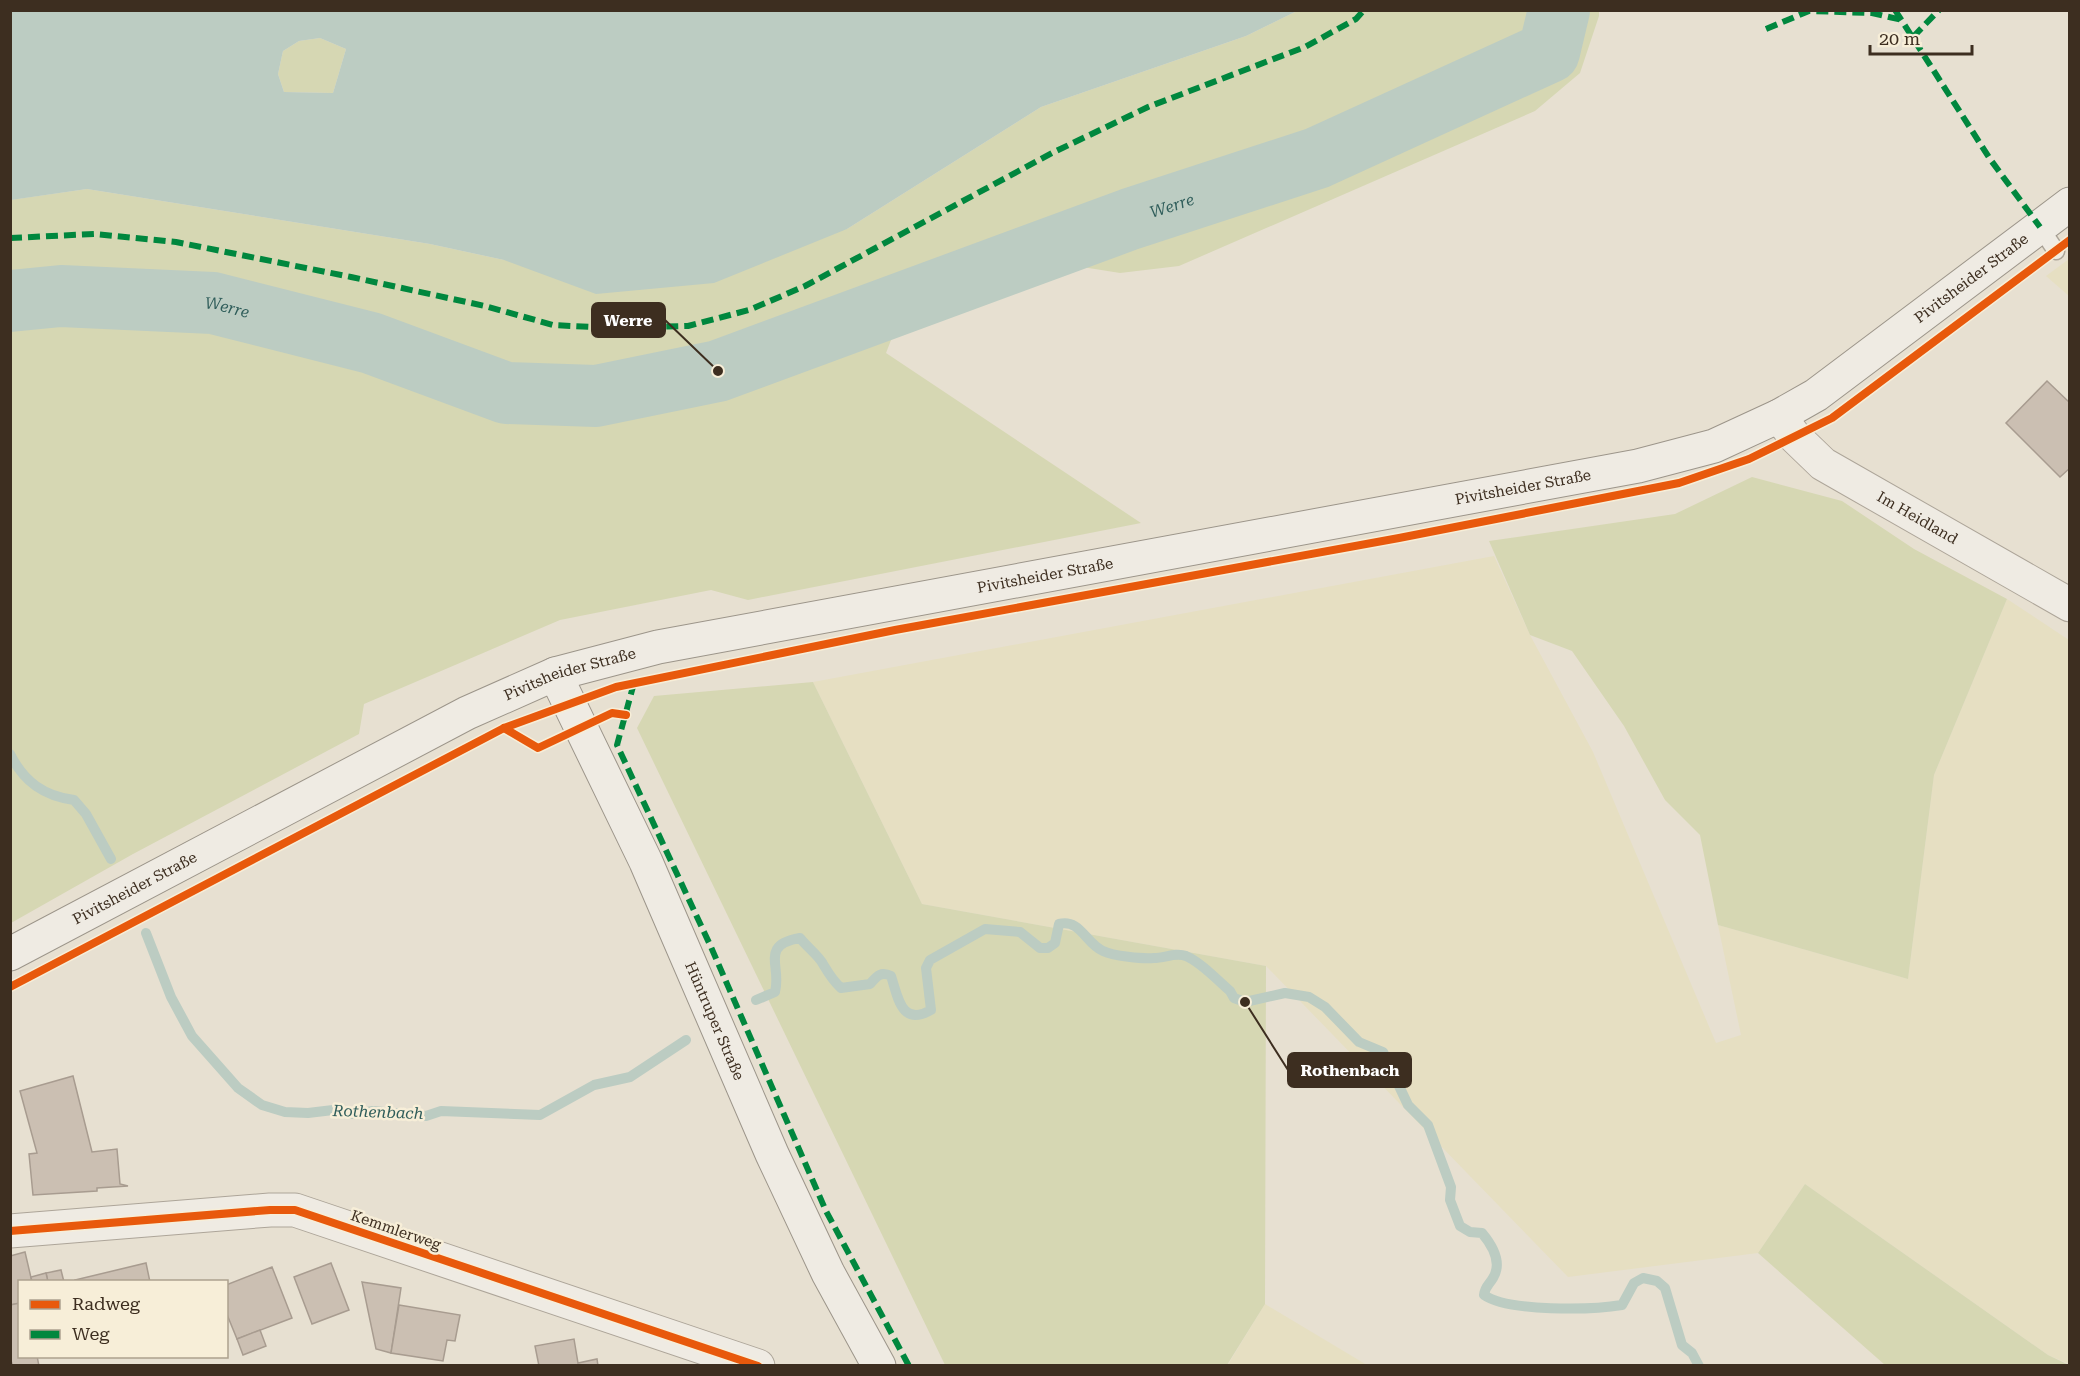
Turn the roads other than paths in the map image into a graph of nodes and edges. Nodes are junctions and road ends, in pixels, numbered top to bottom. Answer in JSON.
{"nodes":[{"id":1,"x":2070,"y":204,"type":"edge"},
{"id":2,"x":1779,"y":416,"type":"junction"},
{"id":3,"x":2070,"y":605,"type":"edge"},
{"id":4,"x":555,"y":674,"type":"junction"},
{"id":5,"x":10,"y":954,"type":"edge"},
{"id":6,"x":10,"y":1231,"type":"edge"},
{"id":7,"x":758,"y":1365,"type":"edge"},
{"id":8,"x":879,"y":1365,"type":"edge"}],
"edges":[{"from":1,"to":2,"type":"main road","name":"Pivitsheider Straße"},
{"from":2,"to":3,"type":"main road","name":"Im Heidland"},
{"from":2,"to":4,"type":"main road","name":"Pivitsheider Straße"},
{"from":4,"to":5,"type":"main road","name":"Pivitsheider Straße"},
{"from":4,"to":8,"type":"main road","name":"Hüntruper Straße"},
{"from":6,"to":7,"type":"main road","name":"Kemmlerweg"}]}
